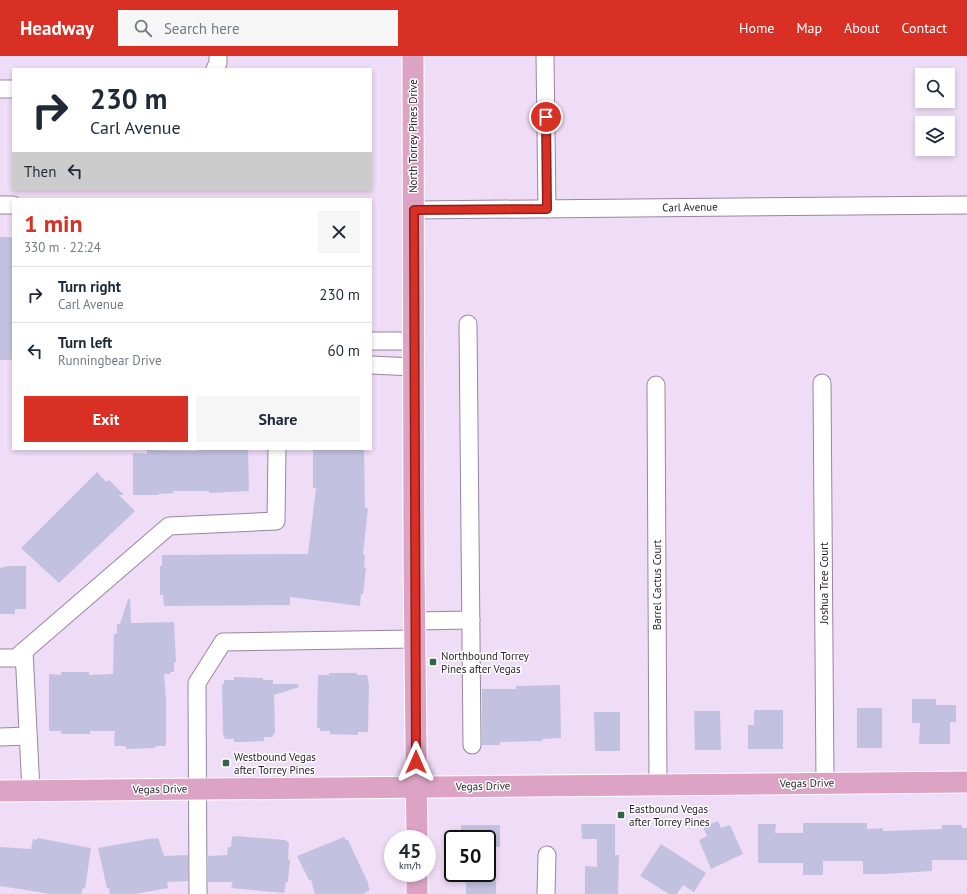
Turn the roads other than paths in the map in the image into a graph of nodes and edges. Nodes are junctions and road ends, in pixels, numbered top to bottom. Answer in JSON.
{"nodes":[{"id":1,"x":218,"y":56,"type":"edge"},
{"id":2,"x":413,"y":56,"type":"edge"},
{"id":3,"x":545,"y":56,"type":"edge"},
{"id":4,"x":216,"y":68,"type":"edge"},
{"id":5,"x":0,"y":89,"type":"edge"},
{"id":6,"x":12,"y":89,"type":"edge"},
{"id":7,"x":12,"y":205,"type":"edge"},
{"id":8,"x":967,"y":205,"type":"edge"},
{"id":9,"x":0,"y":206,"type":"edge"},
{"id":10,"x":547,"y":209,"type":"junction"},
{"id":11,"x":414,"y":210,"type":"junction"},
{"id":12,"x":468,"y":324,"type":"dead end"},
{"id":13,"x":413,"y":341,"type":"junction"},
{"id":14,"x":372,"y":342,"type":"edge"},
{"id":15,"x":372,"y":366,"type":"edge"},
{"id":16,"x":413,"y":367,"type":"junction"},
{"id":17,"x":822,"y":383,"type":"dead end"},
{"id":18,"x":656,"y":385,"type":"dead end"},
{"id":19,"x":277,"y":450,"type":"edge"},
{"id":20,"x":471,"y":620,"type":"junction"},
{"id":21,"x":414,"y":630,"type":"junction"},
{"id":22,"x":24,"y":651,"type":"junction"},
{"id":23,"x":0,"y":658,"type":"edge"},
{"id":24,"x":28,"y":736,"type":"junction"},
{"id":25,"x":0,"y":737,"type":"edge"},
{"id":26,"x":472,"y":745,"type":"dead end"},
{"id":27,"x":967,"y":782,"type":"edge"},
{"id":28,"x":825,"y":783,"type":"junction"},
{"id":29,"x":658,"y":785,"type":"junction"},
{"id":30,"x":416,"y":787,"type":"junction"},
{"id":31,"x":198,"y":789,"type":"junction"},
{"id":32,"x":0,"y":791,"type":"edge"},
{"id":33,"x":30,"y":791,"type":"junction"},
{"id":34,"x":416,"y":830,"type":"edge"},
{"id":35,"x":547,"y":855,"type":"dead end"},
{"id":36,"x":417,"y":882,"type":"edge"},
{"id":37,"x":198,"y":894,"type":"edge"},
{"id":38,"x":417,"y":894,"type":"edge"},
{"id":39,"x":546,"y":894,"type":"edge"}],
"edges":[{"from":1,"to":4,"type":"street"},
{"from":2,"to":11,"type":"main road","name":"North Torrey Pines Drive"},
{"from":3,"to":10,"type":"street"},
{"from":5,"to":6,"type":"street"},
{"from":7,"to":9,"type":"street"},
{"from":8,"to":10,"type":"street","name":"Carl Avenue"},
{"from":10,"to":11,"type":"street","name":"Carl Avenue"},
{"from":11,"to":13,"type":"main road","name":"North Torrey Pines Drive"},
{"from":12,"to":20,"type":"street"},
{"from":13,"to":14,"type":"street"},
{"from":13,"to":16,"type":"main road","name":"North Torrey Pines Drive"},
{"from":15,"to":16,"type":"street"},
{"from":16,"to":21,"type":"main road","name":"North Torrey Pines Drive"},
{"from":17,"to":28,"type":"street","name":"Joshua Tree Court"},
{"from":18,"to":29,"type":"street","name":"Barrel Cactus Court"},
{"from":19,"to":22,"type":"street"},
{"from":20,"to":21,"type":"street"},
{"from":20,"to":26,"type":"street"},
{"from":21,"to":30,"type":"main road","name":"North Torrey Pines Drive"},
{"from":21,"to":31,"type":"street"},
{"from":22,"to":23,"type":"street"},
{"from":22,"to":24,"type":"street"},
{"from":24,"to":25,"type":"street"},
{"from":24,"to":33,"type":"street"},
{"from":27,"to":28,"type":"main road","name":"Vegas Drive"},
{"from":28,"to":29,"type":"main road","name":"Vegas Drive"},
{"from":29,"to":30,"type":"main road","name":"Vegas Drive"},
{"from":30,"to":31,"type":"main road","name":"Vegas Drive"},
{"from":30,"to":34,"type":"main road","name":"North Torrey Pines Drive"},
{"from":31,"to":33,"type":"main road","name":"Vegas Drive"},
{"from":31,"to":37,"type":"street"},
{"from":32,"to":33,"type":"main road","name":"Vegas Drive"},
{"from":35,"to":39,"type":"street"},
{"from":36,"to":38,"type":"main road"}]}
